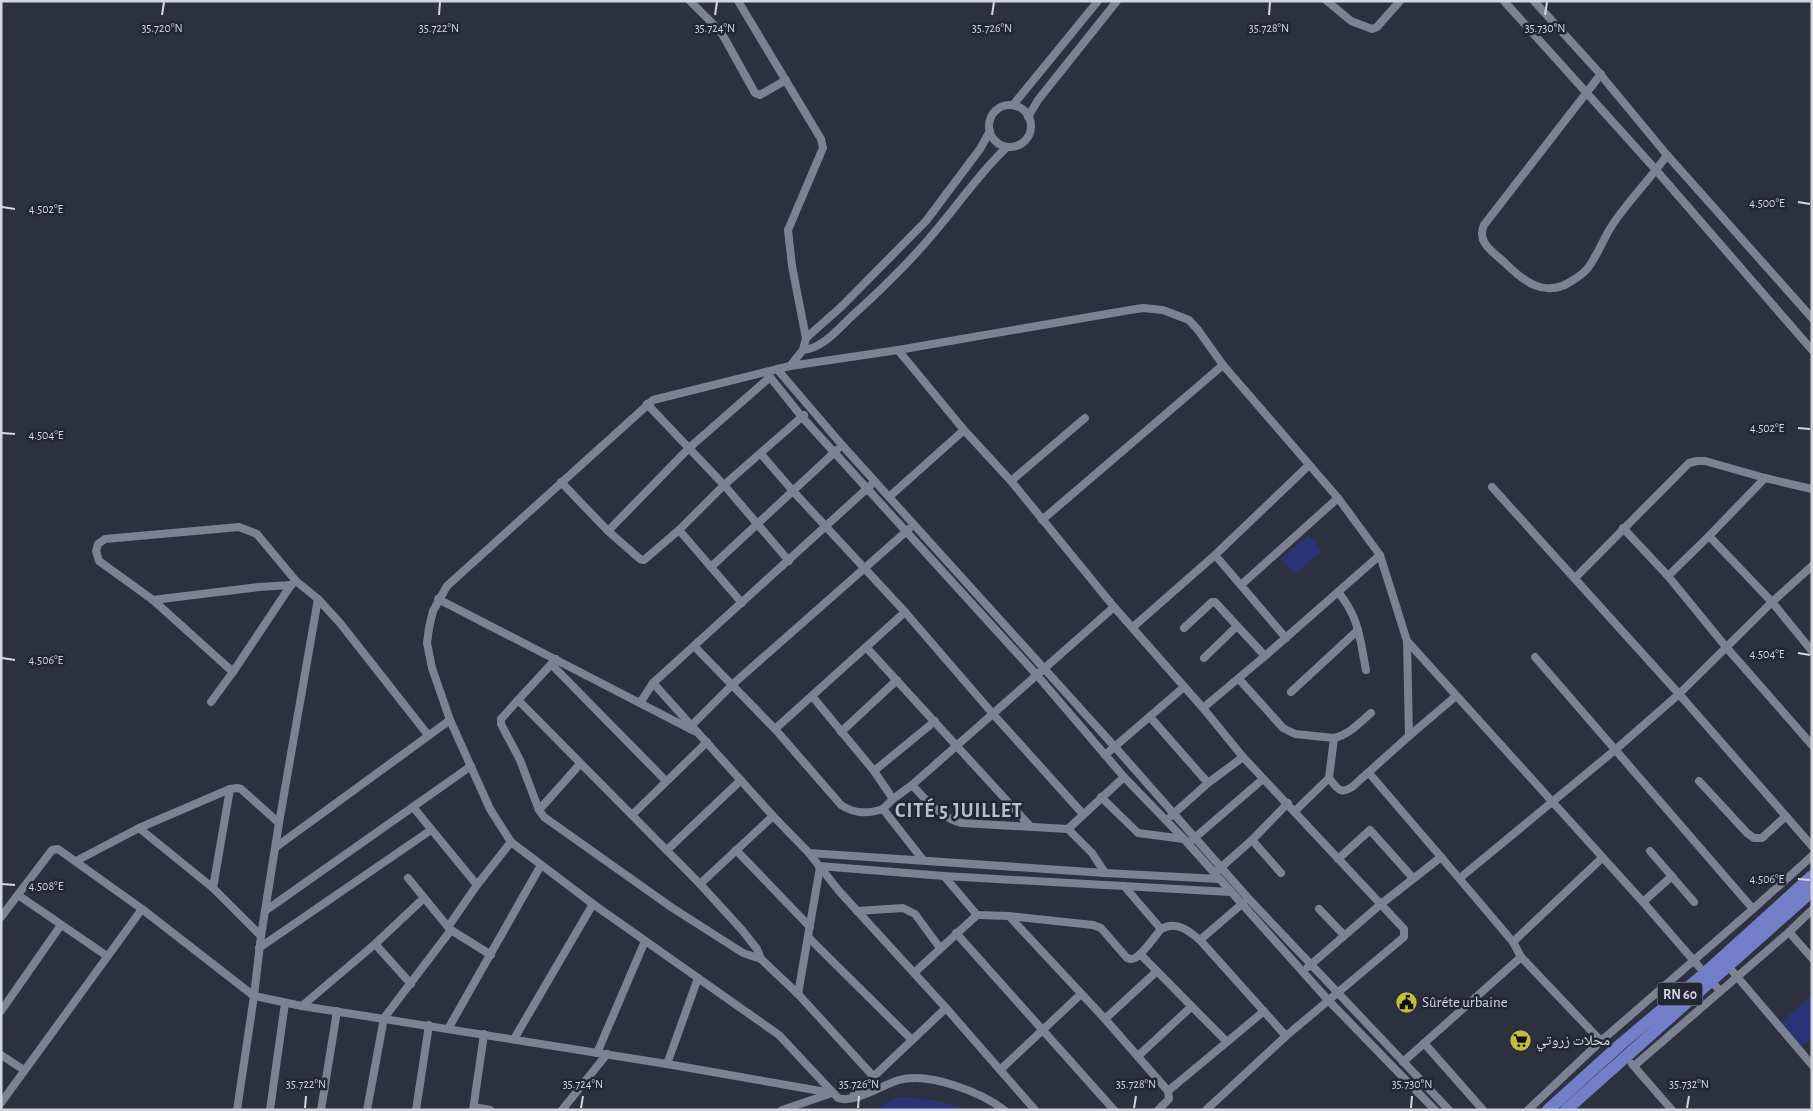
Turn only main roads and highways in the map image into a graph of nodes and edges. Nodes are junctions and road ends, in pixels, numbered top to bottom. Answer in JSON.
{"nodes":[{"id":1,"x":1812,"y":876,"type":"edge"},
{"id":2,"x":1812,"y":890,"type":"edge"},
{"id":3,"x":1712,"y":982,"type":"junction"},
{"id":4,"x":1549,"y":1109,"type":"edge"},
{"id":5,"x":1566,"y":1110,"type":"edge"}],
"edges":[{"from":1,"to":3,"type":"main road","number":"RN 60"},
{"from":2,"to":3,"type":"main road","number":"RN 60"},
{"from":3,"to":4,"type":"main road","number":"RN 60"},
{"from":3,"to":5,"type":"main road","number":"RN 60"}]}
